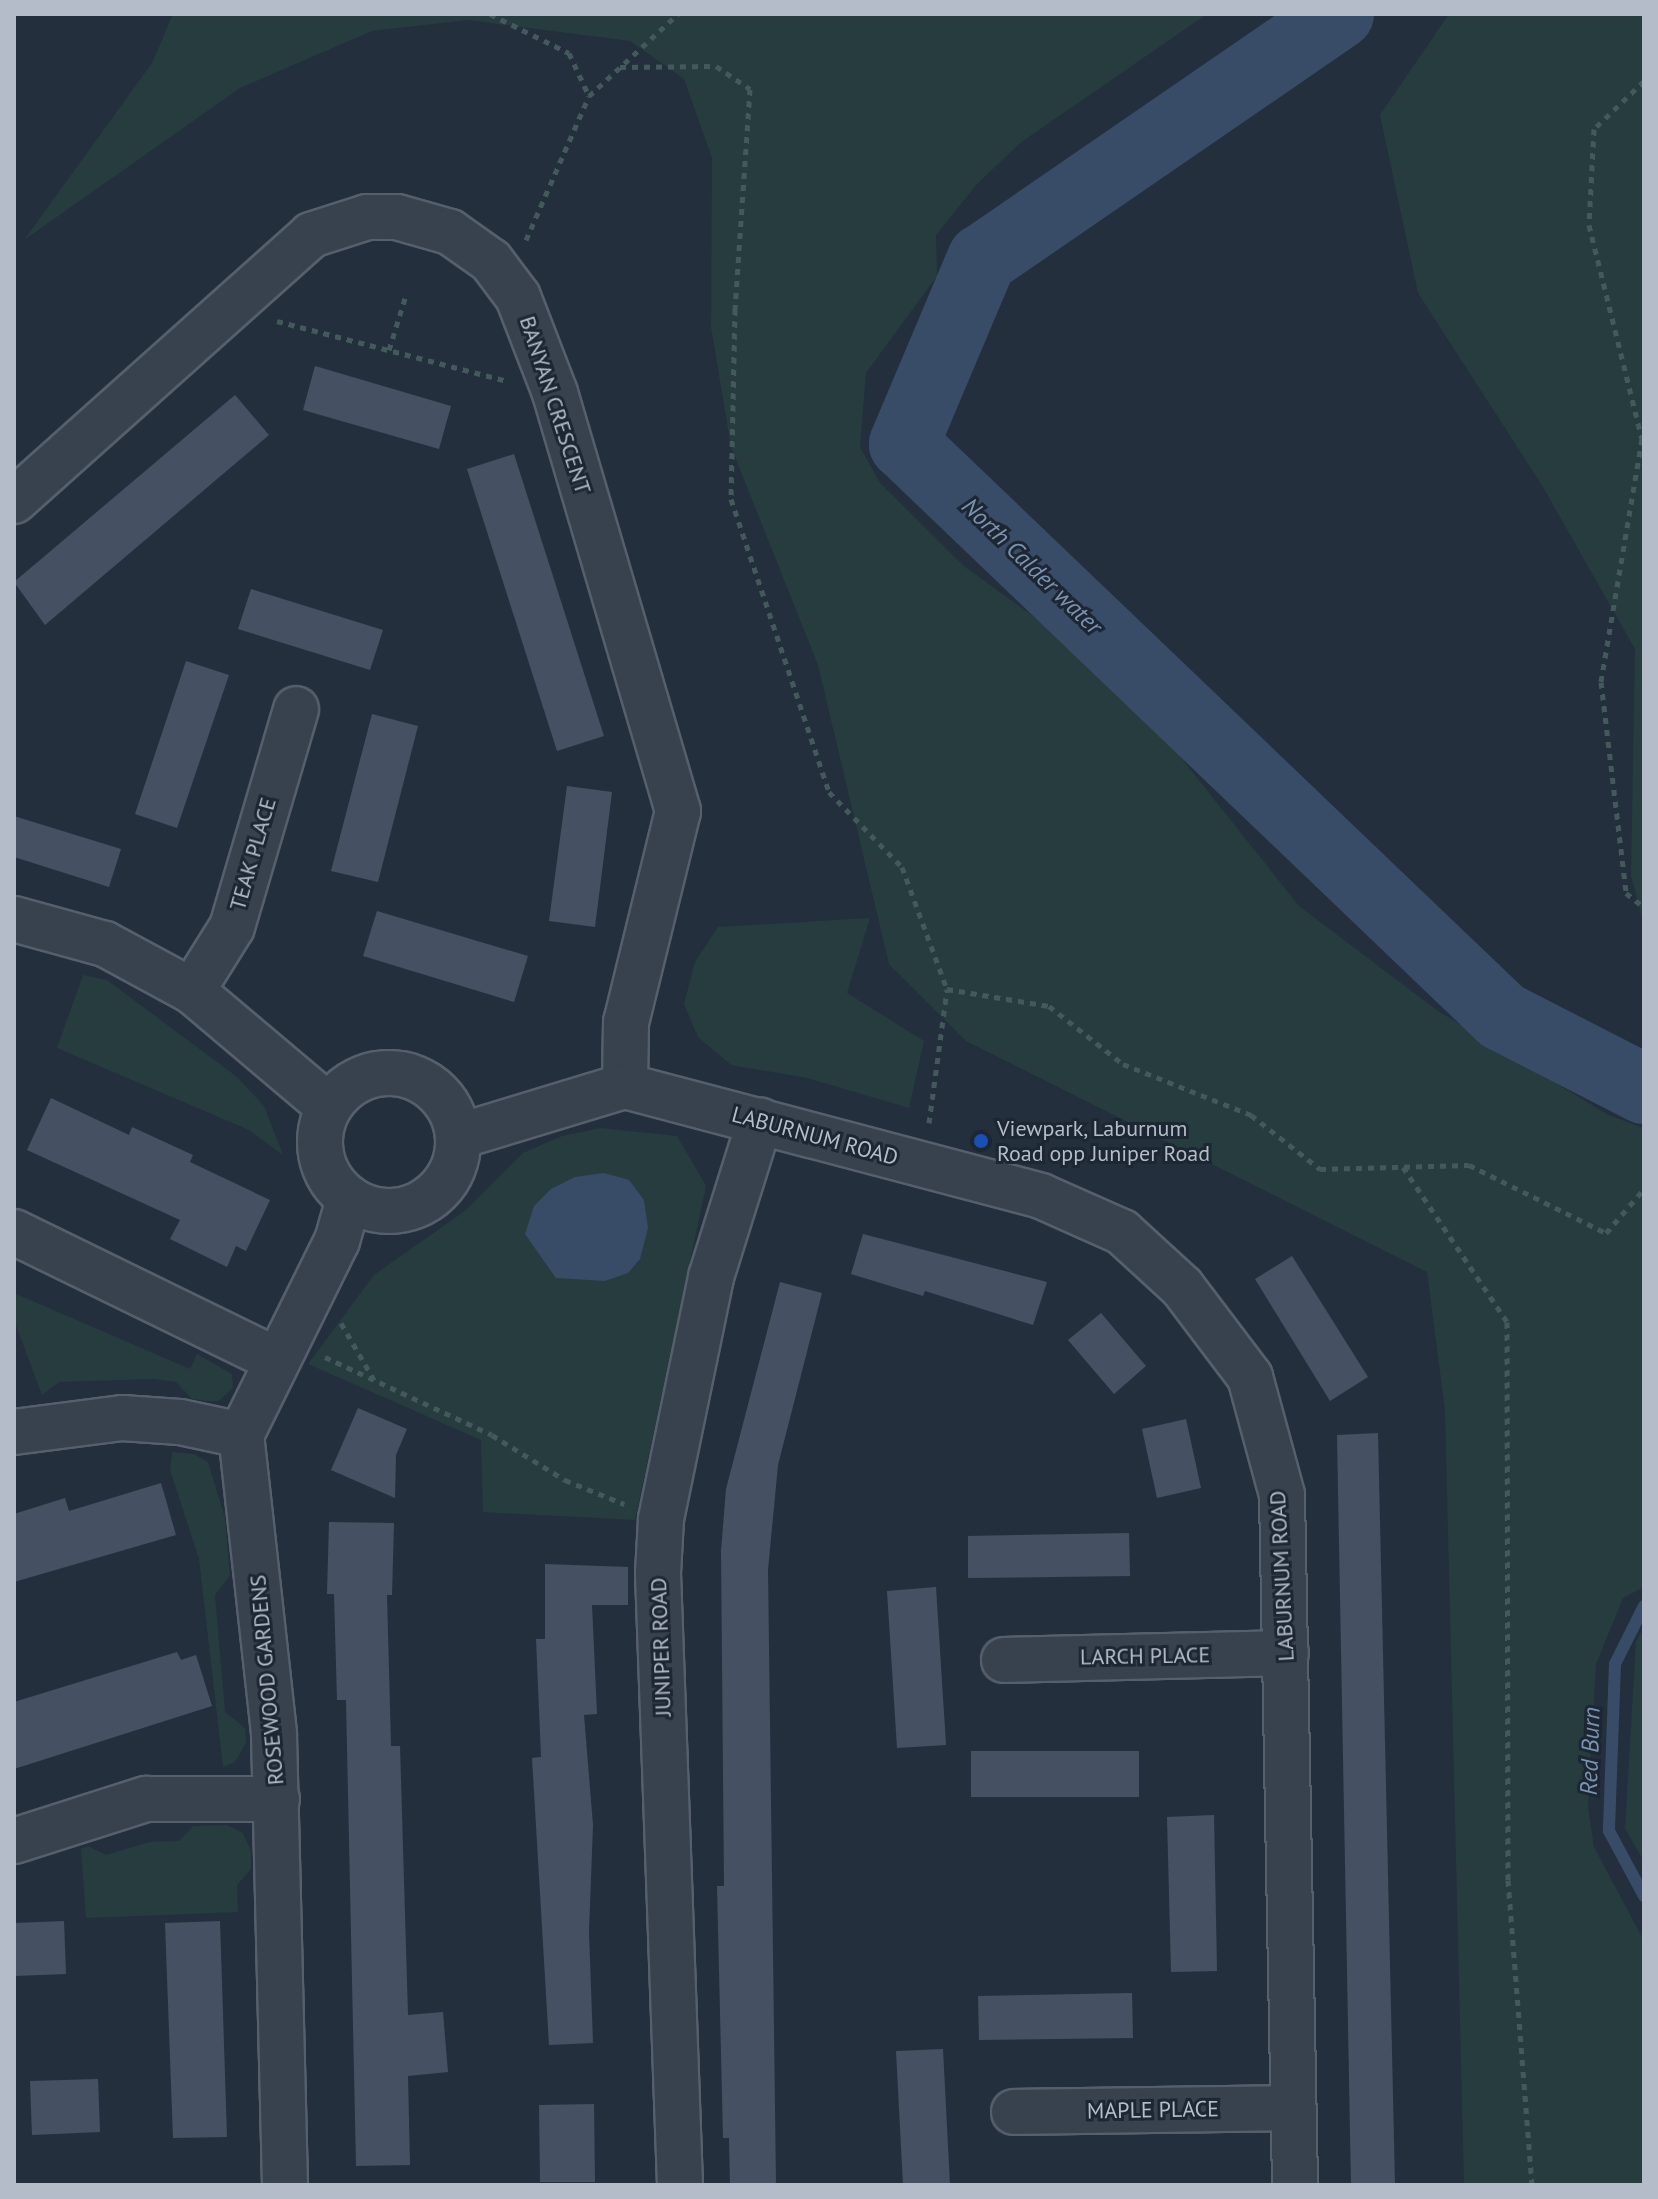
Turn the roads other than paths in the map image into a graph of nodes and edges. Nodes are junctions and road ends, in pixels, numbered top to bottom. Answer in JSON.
{"nodes":[{"id":1,"x":14,"y":501,"type":"edge"},
{"id":2,"x":296,"y":709,"type":"dead end"},
{"id":3,"x":14,"y":919,"type":"edge"},
{"id":4,"x":192,"y":991,"type":"junction"},
{"id":5,"x":625,"y":1086,"type":"junction"},
{"id":6,"x":328,"y":1106,"type":"junction"},
{"id":7,"x":760,"y":1121,"type":"junction"},
{"id":8,"x":460,"y":1136,"type":"junction"},
{"id":9,"x":349,"y":1199,"type":"junction"},
{"id":10,"x":14,"y":1232,"type":"edge"},
{"id":11,"x":282,"y":1350,"type":"junction"},
{"id":12,"x":14,"y":1432,"type":"edge"},
{"id":13,"x":241,"y":1435,"type":"junction"},
{"id":14,"x":1286,"y":1653,"type":"junction"},
{"id":15,"x":1004,"y":1660,"type":"dead end"},
{"id":16,"x":277,"y":1799,"type":"junction"},
{"id":17,"x":14,"y":1841,"type":"edge"},
{"id":18,"x":1293,"y":2108,"type":"junction"},
{"id":19,"x":1014,"y":2112,"type":"dead end"},
{"id":20,"x":285,"y":2185,"type":"edge"},
{"id":21,"x":680,"y":2185,"type":"edge"},
{"id":22,"x":1295,"y":2185,"type":"edge"}],
"edges":[{"from":1,"to":5,"type":"street","name":"BANYAN CRESCENT"},
{"from":2,"to":4,"type":"street","name":"TEAK PLACE"},
{"from":3,"to":4,"type":"street"},
{"from":4,"to":6,"type":"street"},
{"from":5,"to":7,"type":"street","name":"LABURNUM ROAD"},
{"from":5,"to":8,"type":"street"},
{"from":6,"to":8,"type":"street"},
{"from":6,"to":9,"type":"street"},
{"from":7,"to":14,"type":"street","name":"LABURNUM ROAD"},
{"from":7,"to":21,"type":"street","name":"JUNIPER ROAD"},
{"from":8,"to":9,"type":"street"},
{"from":9,"to":11,"type":"street"},
{"from":10,"to":11,"type":"street"},
{"from":11,"to":13,"type":"street"},
{"from":12,"to":13,"type":"street"},
{"from":13,"to":16,"type":"street","name":"ROSEWOOD GARDENS"},
{"from":14,"to":15,"type":"street","name":"LARCH PLACE"},
{"from":14,"to":18,"type":"street","name":"LABURNUM ROAD"},
{"from":16,"to":17,"type":"street"},
{"from":16,"to":20,"type":"street","name":"ROSEWOOD GARDENS"},
{"from":18,"to":19,"type":"street","name":"MAPLE PLACE"},
{"from":18,"to":22,"type":"street","name":"LABURNUM ROAD"}]}
